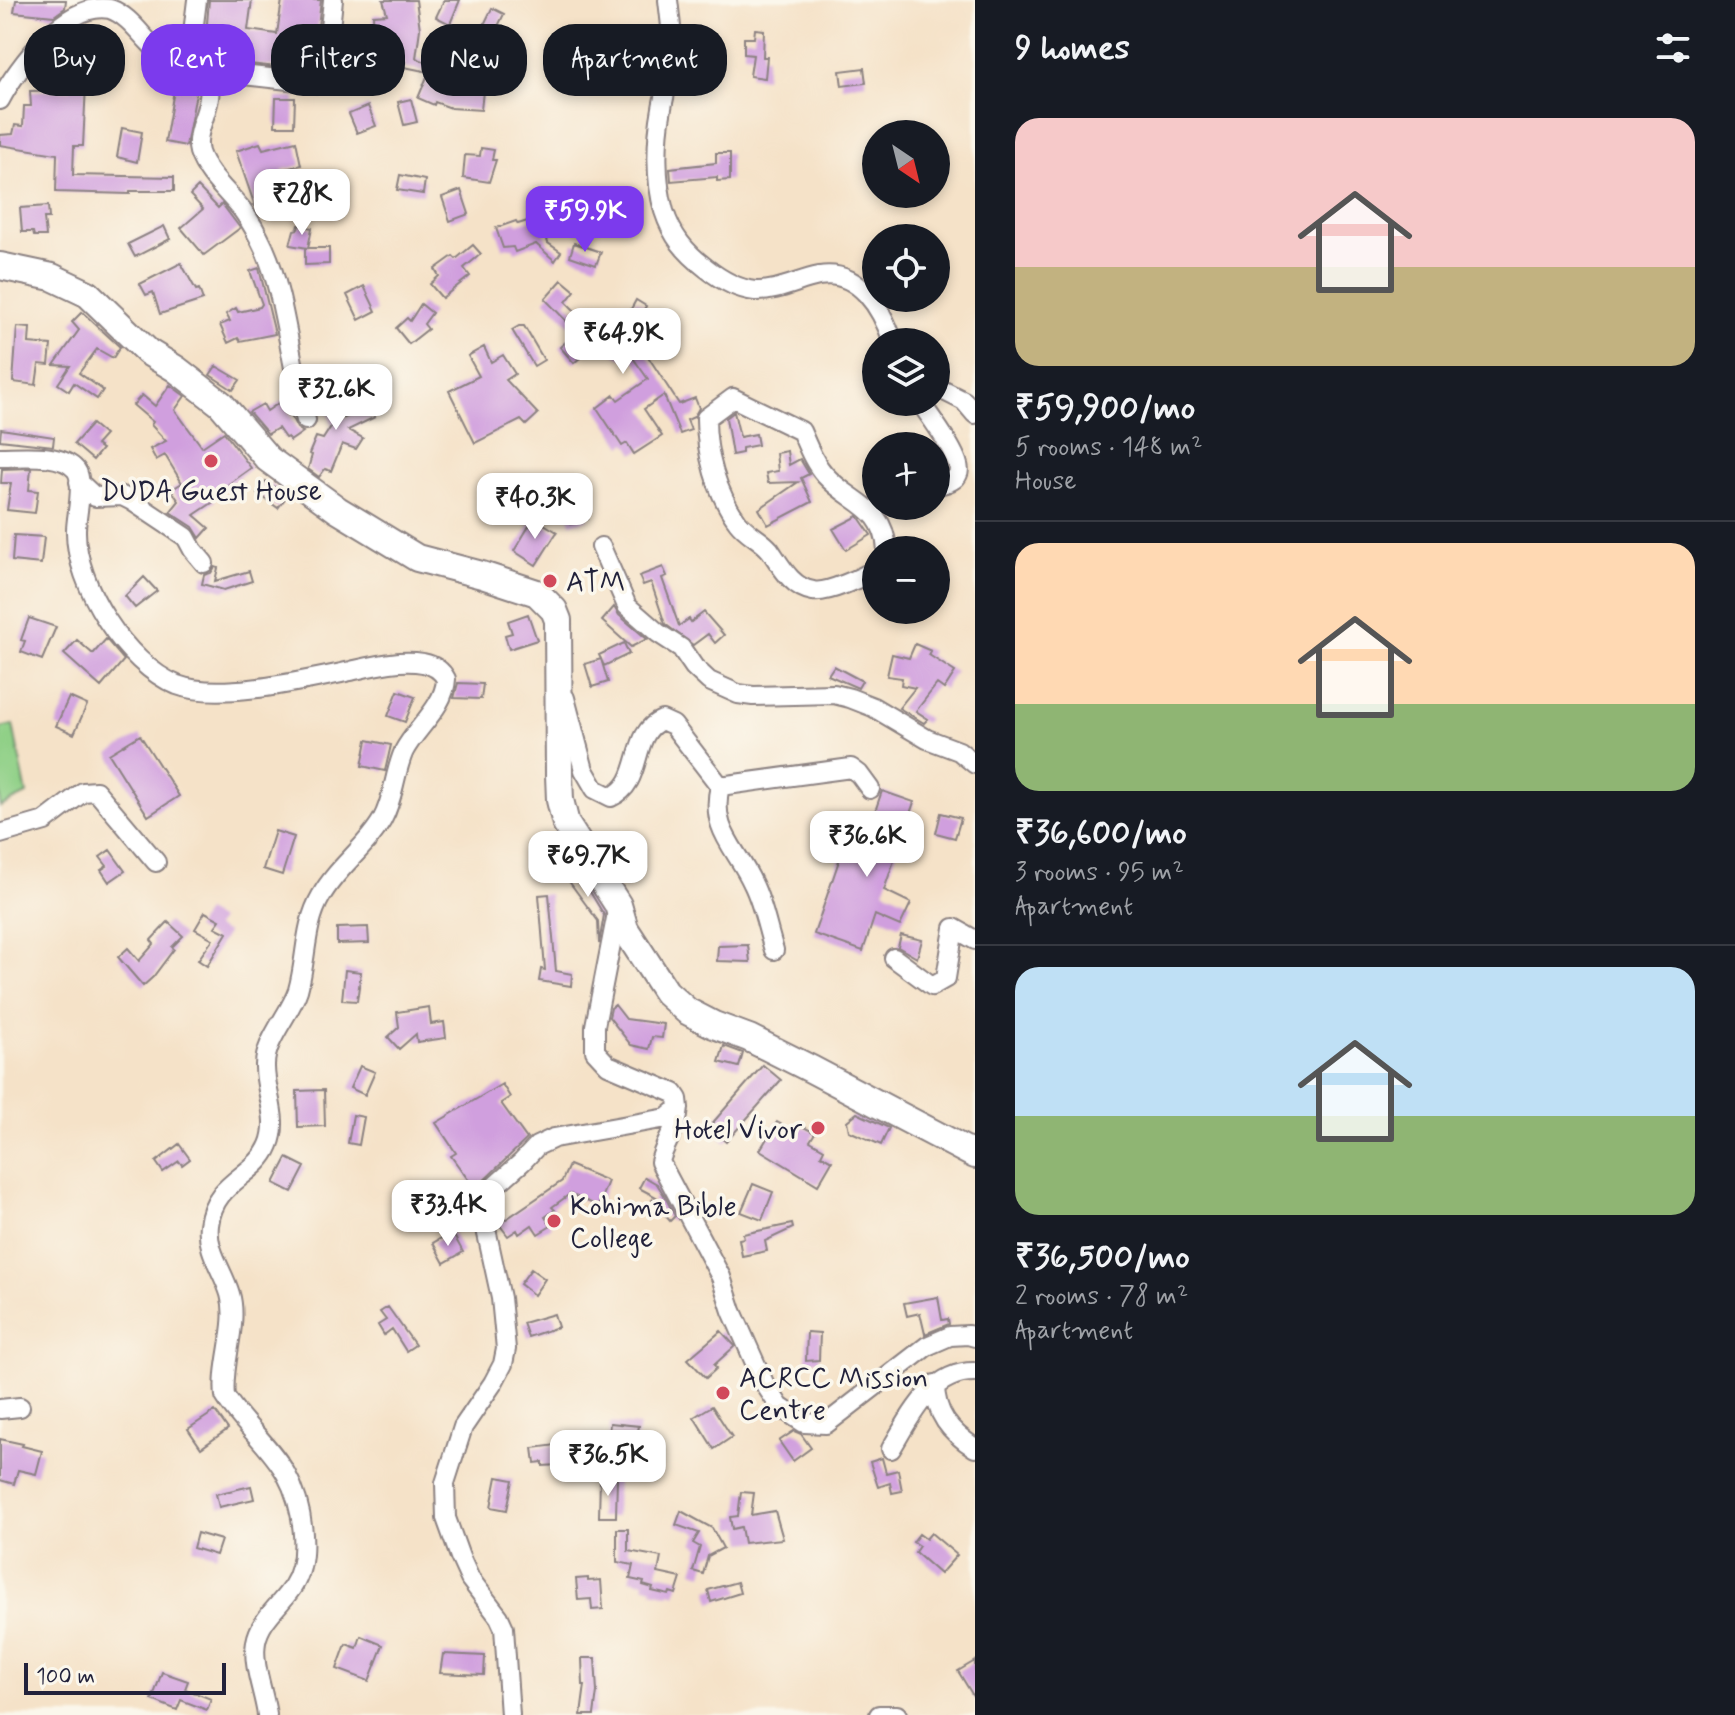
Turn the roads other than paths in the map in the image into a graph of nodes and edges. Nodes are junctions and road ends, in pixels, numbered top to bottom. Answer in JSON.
{"nodes":[{"id":1,"x":197,"y":0,"type":"edge"},
{"id":2,"x":333,"y":0,"type":"edge"},
{"id":3,"x":668,"y":0,"type":"edge"},
{"id":4,"x":196,"y":24,"type":"edge"},
{"id":5,"x":141,"y":34,"type":"edge"},
{"id":6,"x":255,"y":75,"type":"edge"},
{"id":7,"x":208,"y":96,"type":"edge"},
{"id":8,"x":0,"y":100,"type":"edge"},
{"id":9,"x":0,"y":266,"type":"edge"},
{"id":10,"x":888,"y":328,"type":"edge"},
{"id":11,"x":950,"y":394,"type":"edge"},
{"id":12,"x":975,"y":414,"type":"edge"},
{"id":13,"x":306,"y":420,"type":"dead end"},
{"id":14,"x":950,"y":449,"type":"edge"},
{"id":15,"x":0,"y":457,"type":"edge"},
{"id":16,"x":950,"y":481,"type":"edge"},
{"id":17,"x":79,"y":482,"type":"junction"},
{"id":18,"x":862,"y":498,"type":"edge"},
{"id":19,"x":601,"y":547,"type":"dead end"},
{"id":20,"x":204,"y":563,"type":"dead end"},
{"id":21,"x":862,"y":577,"type":"edge"},
{"id":22,"x":559,"y":672,"type":"junction"},
{"id":23,"x":975,"y":764,"type":"edge"},
{"id":24,"x":720,"y":786,"type":"junction"},
{"id":25,"x":870,"y":789,"type":"dead end"},
{"id":26,"x":0,"y":834,"type":"edge"},
{"id":27,"x":156,"y":862,"type":"dead end"},
{"id":28,"x":618,"y":905,"type":"junction"},
{"id":29,"x":975,"y":940,"type":"edge"},
{"id":30,"x":774,"y":950,"type":"dead end"},
{"id":31,"x":894,"y":958,"type":"dead end"},
{"id":32,"x":679,"y":1108,"type":"junction"},
{"id":33,"x":975,"y":1155,"type":"edge"},
{"id":34,"x":975,"y":1337,"type":"edge"},
{"id":35,"x":975,"y":1372,"type":"edge"},
{"id":36,"x":935,"y":1384,"type":"junction"},
{"id":37,"x":20,"y":1407,"type":"dead end"},
{"id":38,"x":0,"y":1409,"type":"edge"},
{"id":39,"x":975,"y":1448,"type":"edge"},
{"id":40,"x":891,"y":1449,"type":"dead end"},
{"id":41,"x":266,"y":1713,"type":"edge"},
{"id":42,"x":510,"y":1715,"type":"edge"},
{"id":43,"x":879,"y":1715,"type":"edge"},
{"id":44,"x":897,"y":1715,"type":"edge"}],
"edges":[{"from":1,"to":4,"type":"street"},
{"from":2,"to":6,"type":"street"},
{"from":3,"to":10,"type":"street"},
{"from":5,"to":8,"type":"street"},
{"from":7,"to":13,"type":"street"},
{"from":9,"to":22,"type":"highway"},
{"from":11,"to":12,"type":"street"},
{"from":14,"to":16,"type":"street"},
{"from":15,"to":17,"type":"street"},
{"from":17,"to":20,"type":"street"},
{"from":17,"to":41,"type":"street"},
{"from":18,"to":21,"type":"street"},
{"from":19,"to":23,"type":"street"},
{"from":22,"to":24,"type":"street"},
{"from":22,"to":28,"type":"highway"},
{"from":24,"to":25,"type":"street"},
{"from":24,"to":30,"type":"street"},
{"from":26,"to":27,"type":"street"},
{"from":28,"to":32,"type":"street"},
{"from":28,"to":33,"type":"highway"},
{"from":29,"to":31,"type":"street"},
{"from":32,"to":34,"type":"street"},
{"from":32,"to":42,"type":"street"},
{"from":35,"to":36,"type":"street"},
{"from":36,"to":39,"type":"street"},
{"from":36,"to":40,"type":"street"},
{"from":37,"to":38,"type":"street"},
{"from":43,"to":44,"type":"street"}]}
